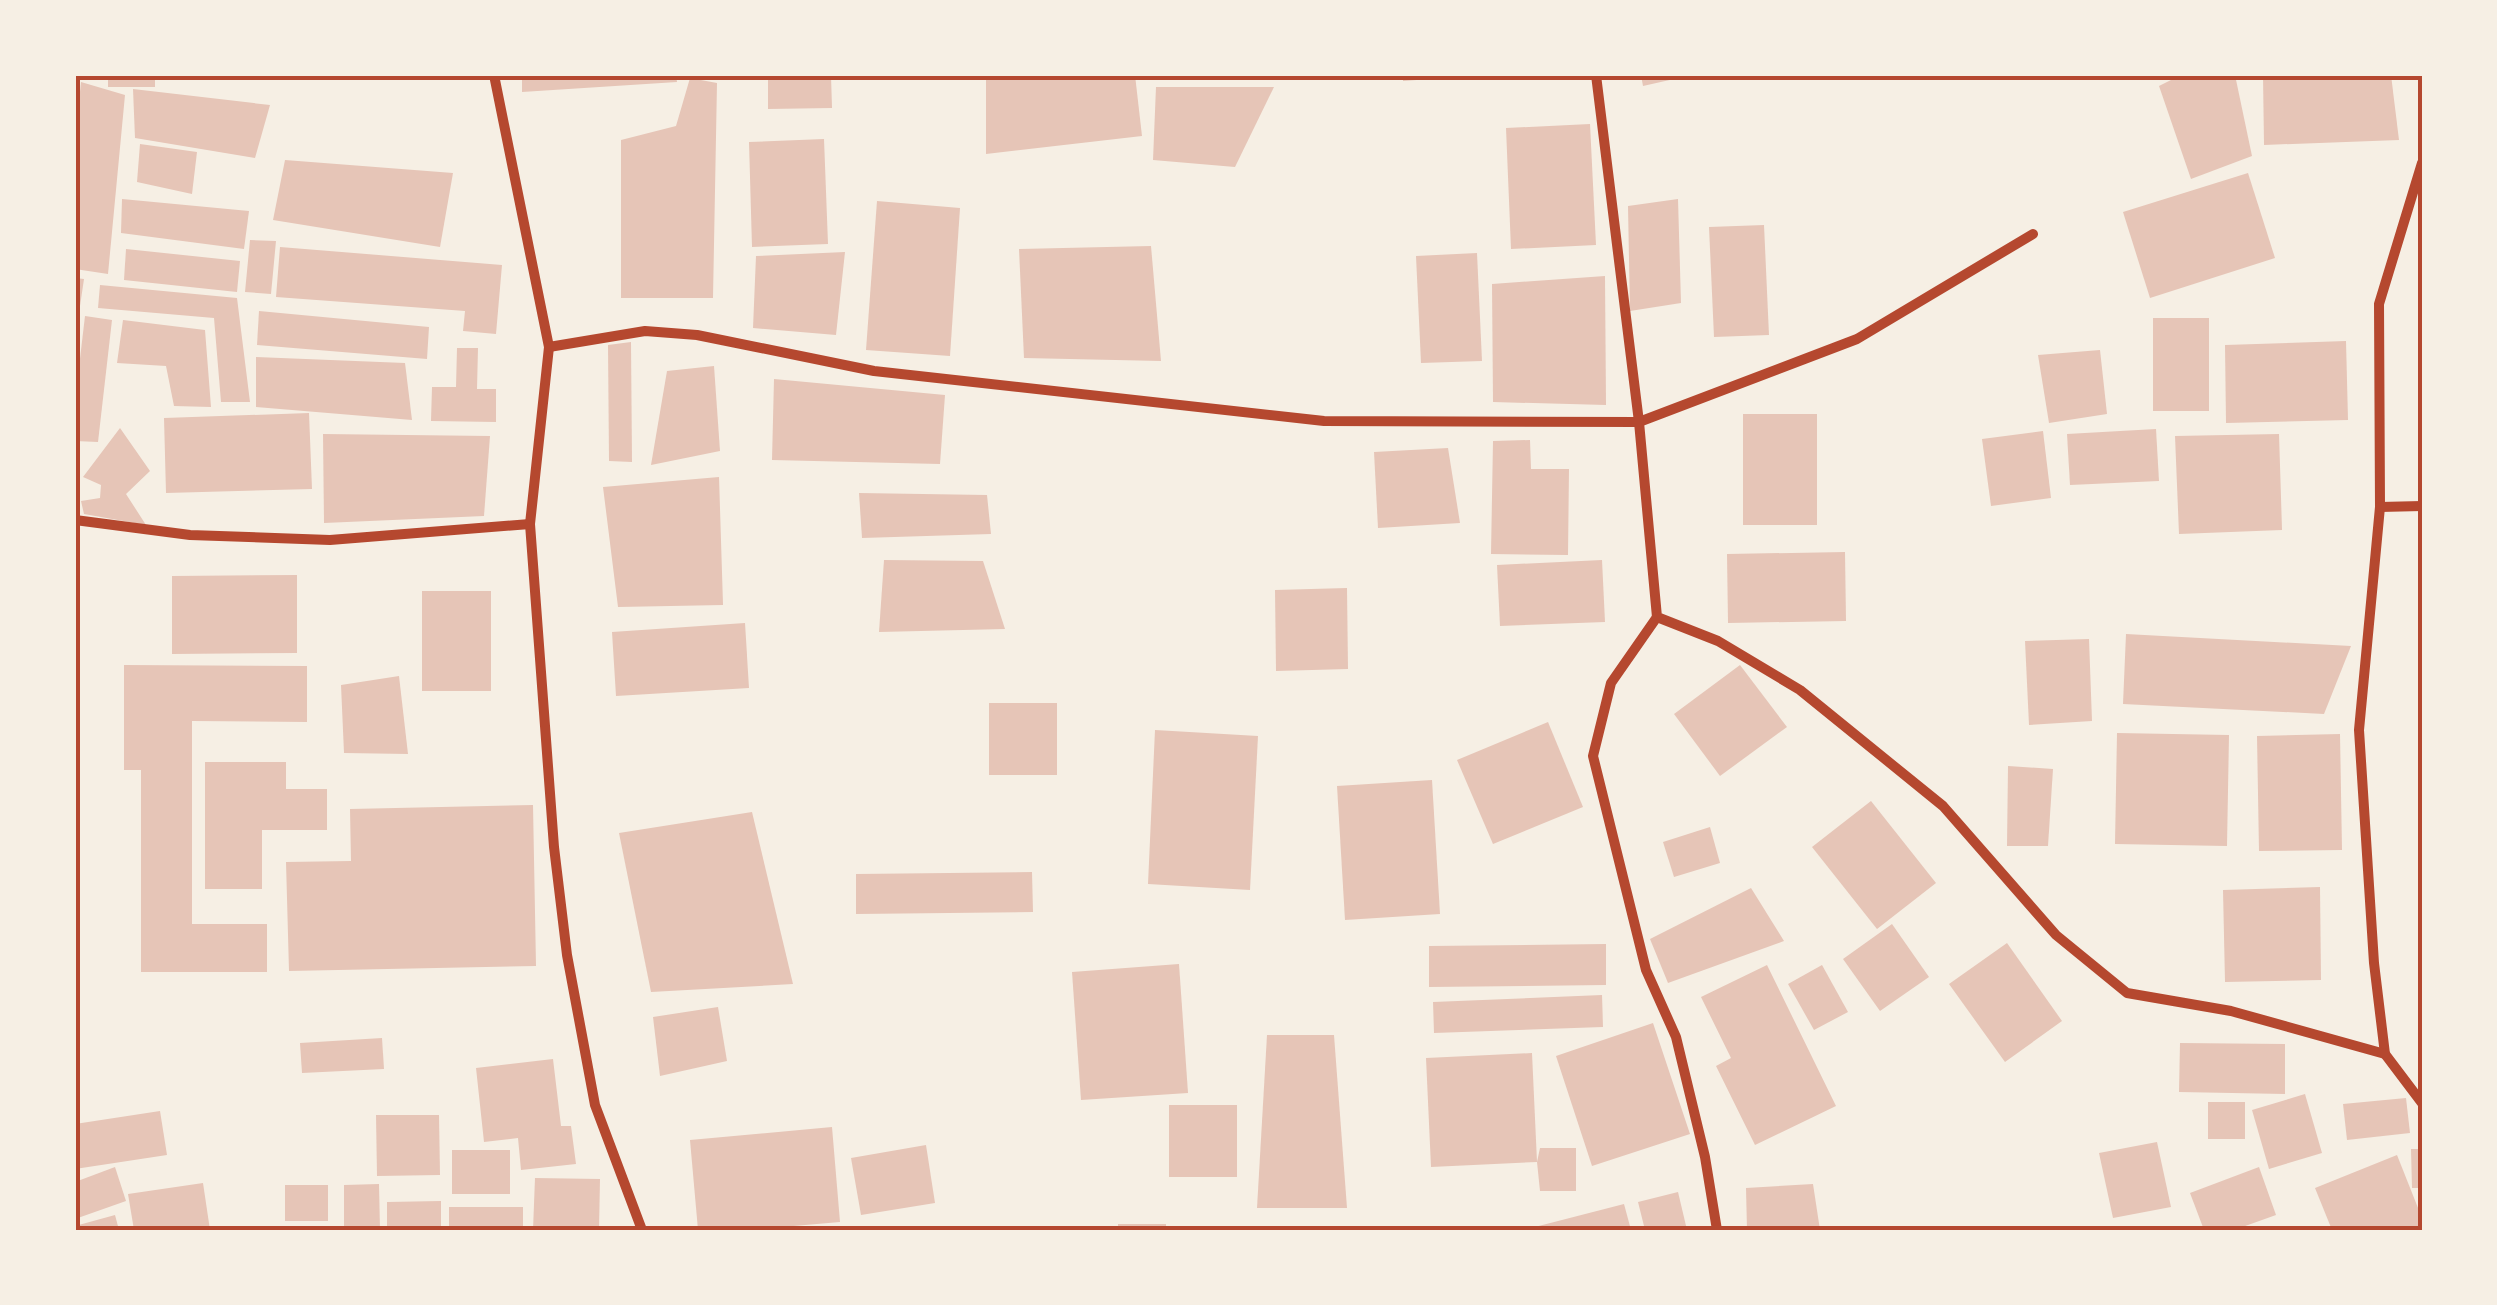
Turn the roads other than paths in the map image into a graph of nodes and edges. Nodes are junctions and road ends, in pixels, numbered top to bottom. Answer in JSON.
{"nodes":[{"id":1,"x":494,"y":75,"type":"edge"},
{"id":2,"x":1596,"y":75,"type":"edge"},
{"id":3,"x":2422,"y":163,"type":"edge"},
{"id":4,"x":2033,"y":234,"type":"dead end"},
{"id":5,"x":549,"y":346,"type":"junction"},
{"id":6,"x":1639,"y":422,"type":"junction"},
{"id":7,"x":2422,"y":506,"type":"edge"},
{"id":8,"x":2380,"y":507,"type":"junction"},
{"id":9,"x":75,"y":520,"type":"edge"},
{"id":10,"x":530,"y":524,"type":"junction"},
{"id":11,"x":1657,"y":617,"type":"junction"},
{"id":12,"x":2385,"y":1054,"type":"junction"},
{"id":13,"x":2422,"y":1103,"type":"edge"},
{"id":14,"x":642,"y":1230,"type":"edge"},
{"id":15,"x":1717,"y":1230,"type":"edge"}],
"edges":[{"from":1,"to":5,"type":"street"},
{"from":2,"to":6,"type":"street"},
{"from":3,"to":8,"type":"street"},
{"from":4,"to":6,"type":"street"},
{"from":5,"to":6,"type":"street"},
{"from":5,"to":10,"type":"street"},
{"from":6,"to":11,"type":"street"},
{"from":7,"to":8,"type":"street"},
{"from":8,"to":12,"type":"street"},
{"from":9,"to":10,"type":"street"},
{"from":10,"to":14,"type":"street"},
{"from":11,"to":12,"type":"street"},
{"from":11,"to":15,"type":"street"},
{"from":12,"to":13,"type":"street"}]}
